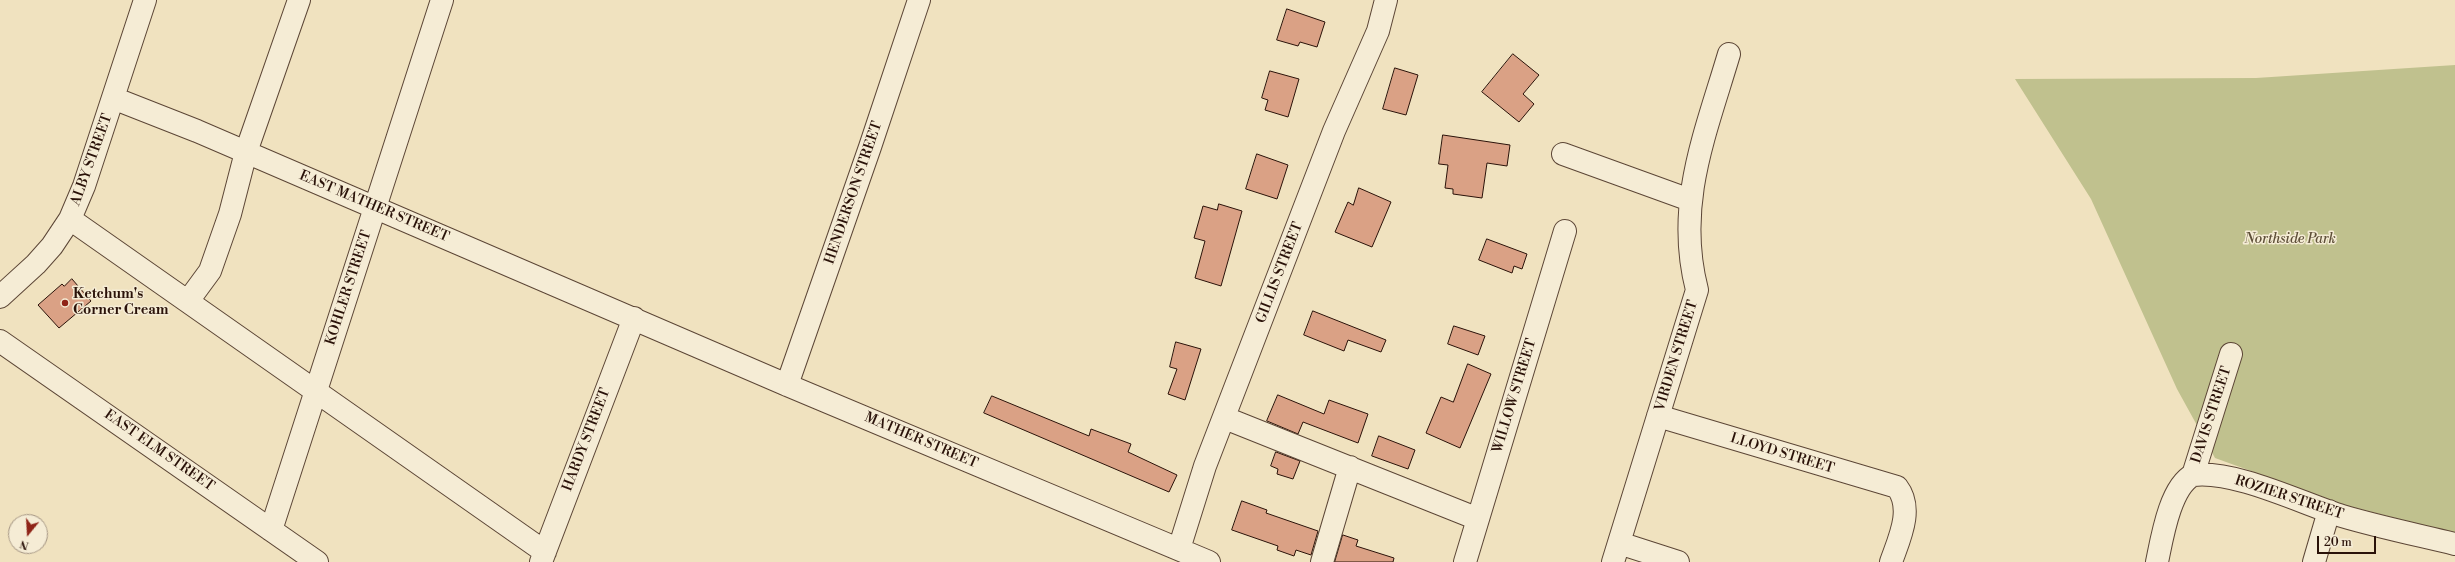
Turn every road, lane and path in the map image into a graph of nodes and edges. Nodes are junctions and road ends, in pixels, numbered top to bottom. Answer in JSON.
{"nodes":[{"id":1,"x":145,"y":0,"type":"edge"},
{"id":2,"x":299,"y":0,"type":"edge"},
{"id":3,"x":442,"y":0,"type":"edge"},
{"id":4,"x":919,"y":0,"type":"edge"},
{"id":5,"x":1386,"y":0,"type":"edge"},
{"id":6,"x":1730,"y":54,"type":"dead end"},
{"id":7,"x":113,"y":98,"type":"junction"},
{"id":8,"x":246,"y":152,"type":"junction"},
{"id":9,"x":1564,"y":154,"type":"dead end"},
{"id":10,"x":1690,"y":200,"type":"junction"},
{"id":11,"x":374,"y":208,"type":"junction"},
{"id":12,"x":70,"y":219,"type":"junction"},
{"id":13,"x":1565,"y":231,"type":"dead end"},
{"id":14,"x":0,"y":297,"type":"edge"},
{"id":15,"x":188,"y":301,"type":"junction"},
{"id":16,"x":634,"y":318,"type":"junction"},
{"id":17,"x":0,"y":341,"type":"edge"},
{"id":18,"x":2231,"y":354,"type":"dead end"},
{"id":19,"x":787,"y":385,"type":"junction"},
{"id":20,"x":316,"y":390,"type":"junction"},
{"id":21,"x":1658,"y":416,"type":"junction"},
{"id":22,"x":1225,"y":418,"type":"junction"},
{"id":23,"x":1350,"y":466,"type":"junction"},
{"id":24,"x":2193,"y":475,"type":"junction"},
{"id":25,"x":2330,"y":511,"type":"junction"},
{"id":26,"x":1478,"y":519,"type":"junction"},
{"id":27,"x":271,"y":530,"type":"junction"},
{"id":28,"x":2455,"y":544,"type":"edge"},
{"id":29,"x":1179,"y":549,"type":"junction"},
{"id":30,"x":1616,"y":553,"type":"edge"},
{"id":31,"x":543,"y":557,"type":"edge"},
{"id":32,"x":316,"y":562,"type":"edge"},
{"id":33,"x":1209,"y":562,"type":"edge"},
{"id":34,"x":1322,"y":562,"type":"edge"},
{"id":35,"x":1465,"y":562,"type":"edge"},
{"id":36,"x":1678,"y":562,"type":"edge"},
{"id":37,"x":1891,"y":562,"type":"edge"},
{"id":38,"x":2157,"y":562,"type":"edge"},
{"id":39,"x":2314,"y":562,"type":"edge"}],
"edges":[{"from":1,"to":7,"type":"street","name":"ALBY STREET"},
{"from":2,"to":8,"type":"street"},
{"from":3,"to":11,"type":"street","name":"KOHLER STREET"},
{"from":4,"to":19,"type":"street","name":"HENDERSON STREET"},
{"from":5,"to":22,"type":"street","name":"GILLIS STREET"},
{"from":6,"to":10,"type":"street","name":"VIRDEN STREET"},
{"from":7,"to":8,"type":"street","name":"EAST MATHER STREET"},
{"from":7,"to":12,"type":"street","name":"ALBY STREET"},
{"from":8,"to":11,"type":"street","name":"EAST MATHER STREET"},
{"from":8,"to":15,"type":"street"},
{"from":9,"to":10,"type":"street"},
{"from":10,"to":21,"type":"street","name":"VIRDEN STREET"},
{"from":11,"to":16,"type":"street","name":"EAST MATHER STREET"},
{"from":11,"to":20,"type":"street","name":"KOHLER STREET"},
{"from":12,"to":14,"type":"street","name":"ALBY STREET"},
{"from":12,"to":15,"type":"street"},
{"from":13,"to":26,"type":"street","name":"WILLOW STREET"},
{"from":15,"to":20,"type":"street"},
{"from":16,"to":19,"type":"street","name":"MATHER STREET"},
{"from":16,"to":31,"type":"street","name":"HARDY STREET"},
{"from":17,"to":27,"type":"street","name":"EAST ELM STREET"},
{"from":18,"to":24,"type":"street","name":"DAVIS STREET"},
{"from":19,"to":29,"type":"street","name":"MATHER STREET"},
{"from":20,"to":27,"type":"street","name":"KOHLER STREET"},
{"from":20,"to":31,"type":"street"},
{"from":21,"to":30,"type":"street","name":"VIRDEN STREET"},
{"from":21,"to":37,"type":"street","name":"LLOYD STREET"},
{"from":22,"to":23,"type":"street"},
{"from":22,"to":29,"type":"street","name":"GILLIS STREET"},
{"from":23,"to":26,"type":"street"},
{"from":23,"to":34,"type":"street"},
{"from":24,"to":25,"type":"street","name":"ROZIER STREET"},
{"from":24,"to":38,"type":"street","name":"DAVIS STREET"},
{"from":25,"to":28,"type":"street","name":"ROZIER STREET"},
{"from":25,"to":39,"type":"street"},
{"from":26,"to":35,"type":"street","name":"WILLOW STREET"},
{"from":27,"to":32,"type":"street","name":"EAST ELM STREET"},
{"from":29,"to":33,"type":"street","name":"MATHER STREET"},
{"from":30,"to":36,"type":"street"}]}
